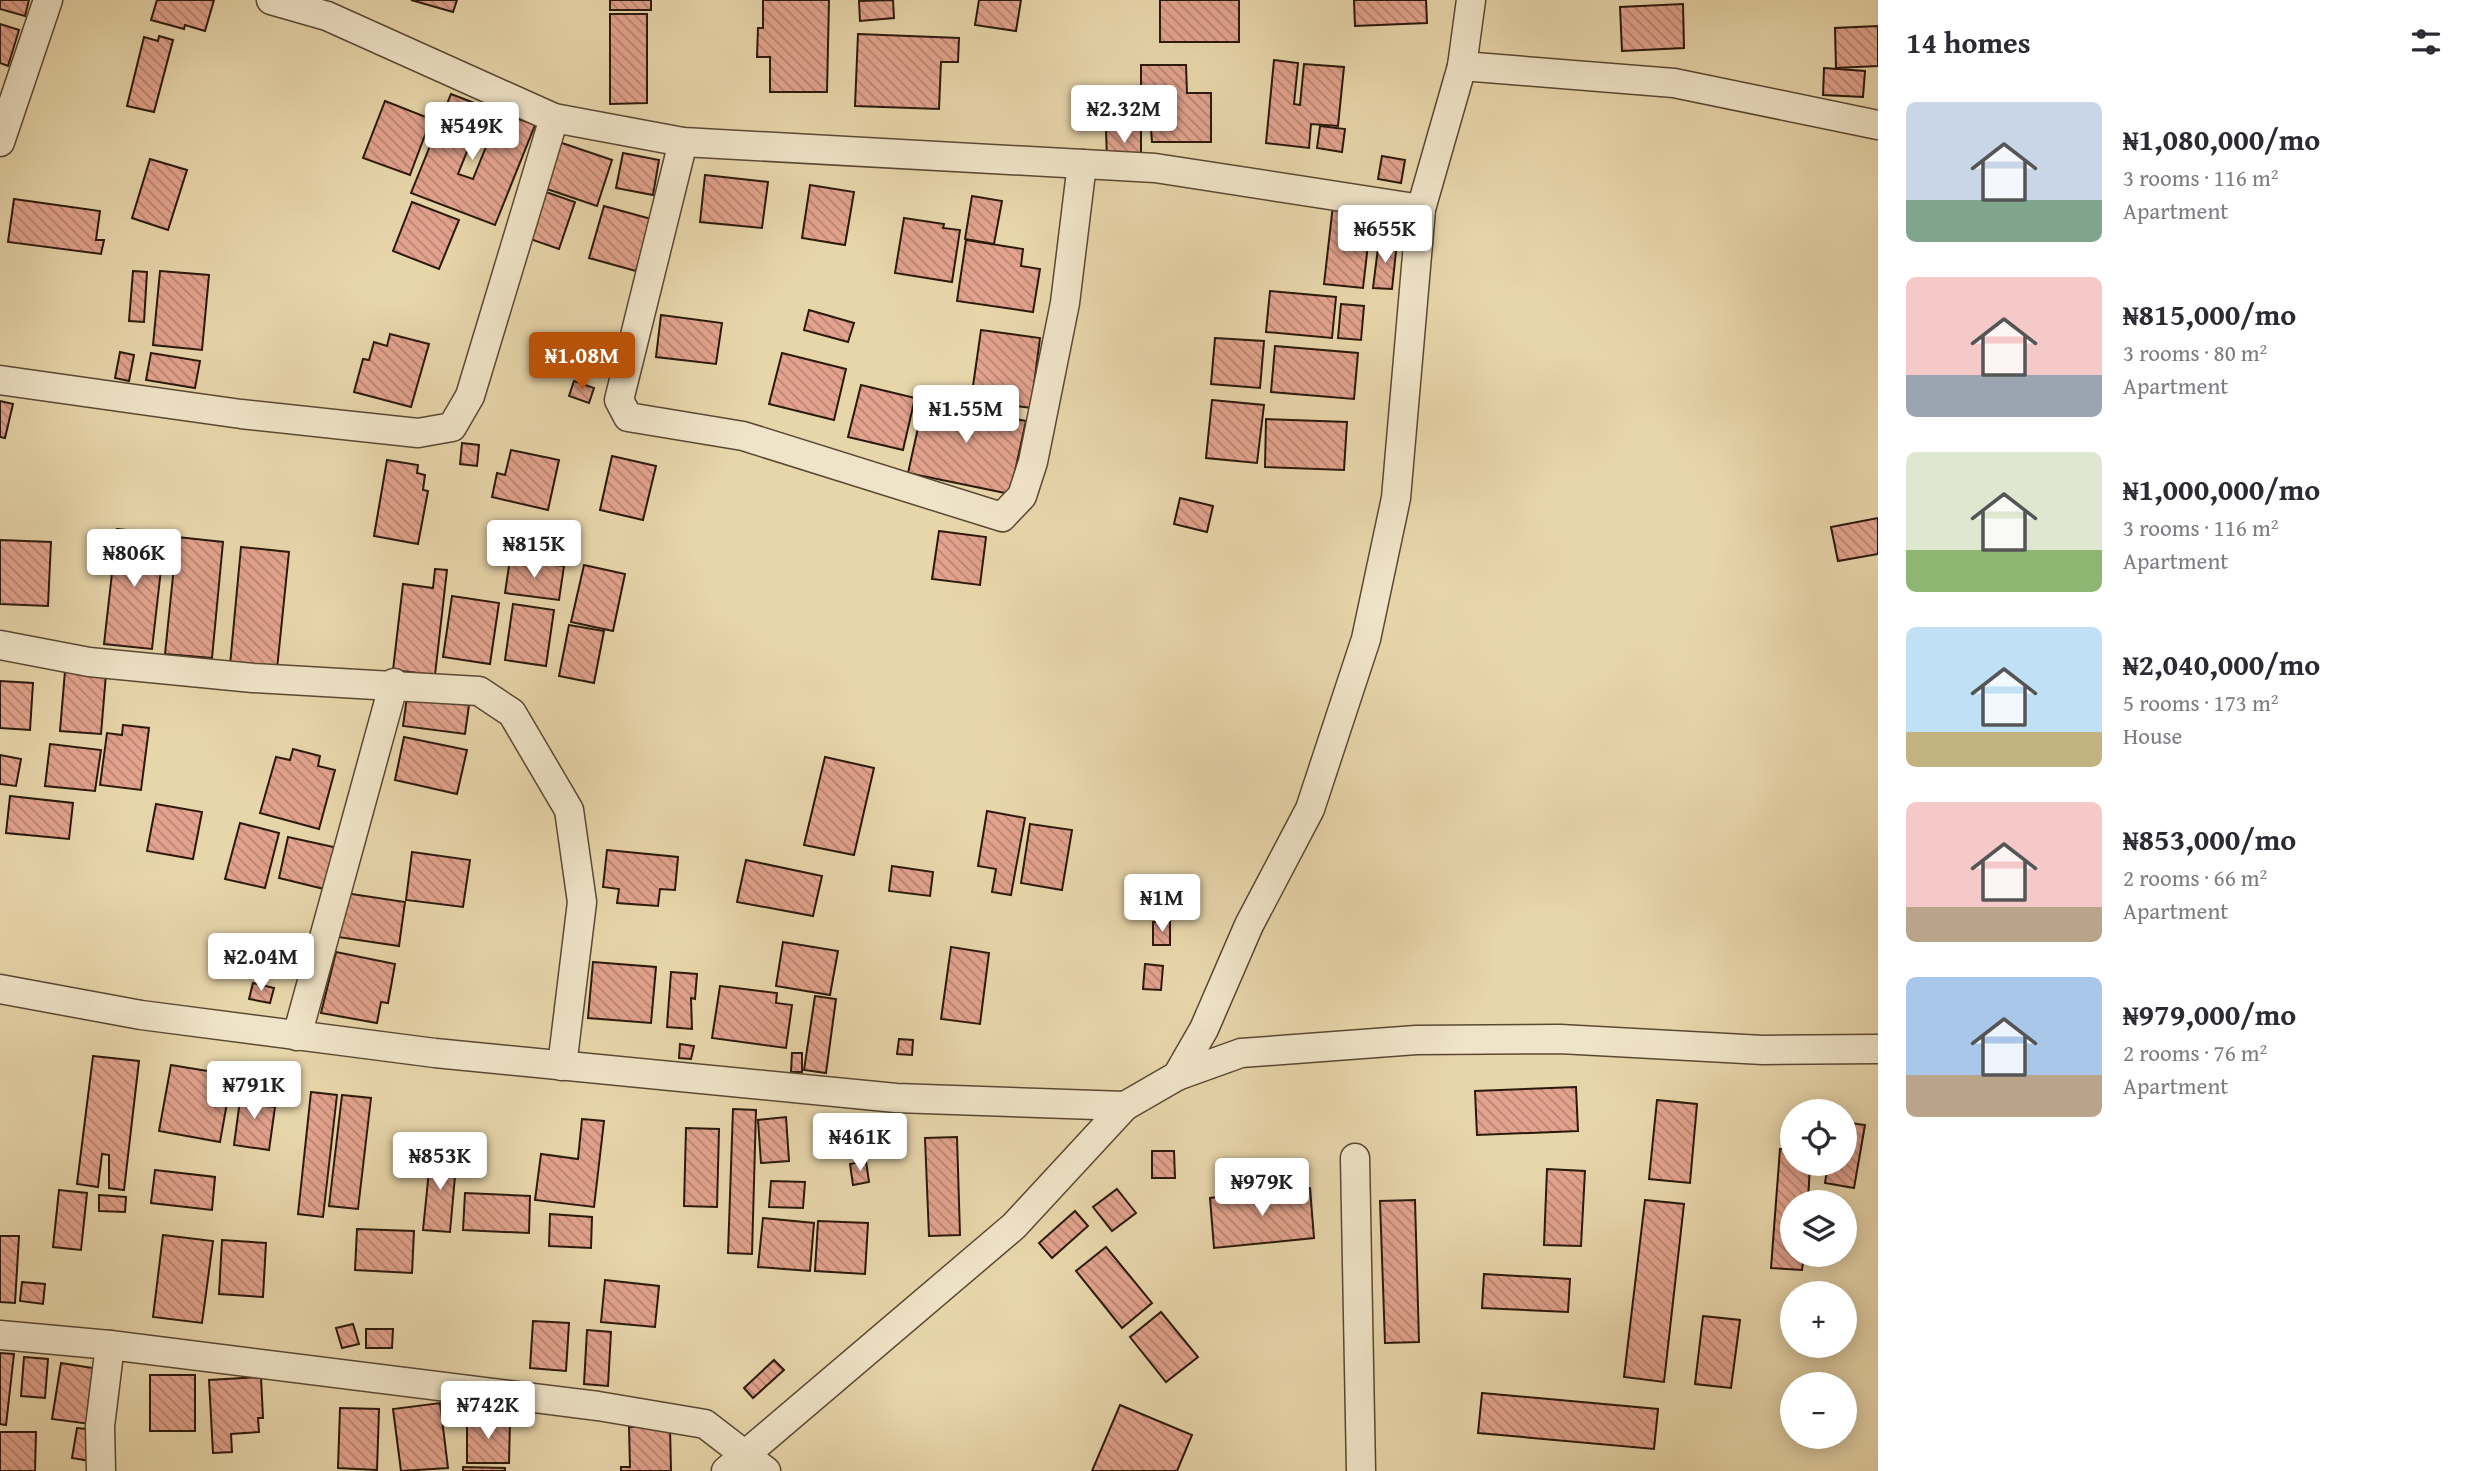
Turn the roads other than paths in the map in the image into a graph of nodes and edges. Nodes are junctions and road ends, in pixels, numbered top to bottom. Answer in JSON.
{"nodes":[{"id":1,"x":48,"y":0,"type":"edge"},
{"id":2,"x":271,"y":0,"type":"edge"},
{"id":3,"x":1471,"y":0,"type":"edge"},
{"id":4,"x":1462,"y":66,"type":"junction"},
{"id":5,"x":554,"y":118,"type":"junction"},
{"id":6,"x":1878,"y":125,"type":"edge"},
{"id":7,"x":0,"y":142,"type":"edge"},
{"id":8,"x":684,"y":142,"type":"junction"},
{"id":9,"x":1082,"y":163,"type":"junction"},
{"id":10,"x":1421,"y":209,"type":"junction"},
{"id":11,"x":0,"y":380,"type":"edge"},
{"id":12,"x":0,"y":645,"type":"edge"},
{"id":13,"x":394,"y":683,"type":"junction"},
{"id":14,"x":0,"y":989,"type":"edge"},
{"id":15,"x":297,"y":1036,"type":"junction"},
{"id":16,"x":1878,"y":1049,"type":"edge"},
{"id":17,"x":562,"y":1066,"type":"junction"},
{"id":18,"x":1177,"y":1076,"type":"junction"},
{"id":19,"x":1125,"y":1105,"type":"junction"},
{"id":20,"x":1355,"y":1158,"type":"dead end"},
{"id":21,"x":0,"y":1335,"type":"edge"},
{"id":22,"x":110,"y":1345,"type":"junction"},
{"id":23,"x":746,"y":1465,"type":"edge"},
{"id":24,"x":101,"y":1471,"type":"edge"},
{"id":25,"x":1361,"y":1471,"type":"edge"}],
"edges":[{"from":1,"to":7,"type":"street"},
{"from":2,"to":5,"type":"street"},
{"from":3,"to":4,"type":"street"},
{"from":4,"to":6,"type":"street"},
{"from":4,"to":10,"type":"street"},
{"from":5,"to":8,"type":"street"},
{"from":5,"to":11,"type":"street"},
{"from":8,"to":9,"type":"street"},
{"from":8,"to":9,"type":"street"},
{"from":9,"to":10,"type":"street"},
{"from":10,"to":18,"type":"street"},
{"from":12,"to":13,"type":"street"},
{"from":13,"to":15,"type":"street"},
{"from":13,"to":17,"type":"street"},
{"from":14,"to":15,"type":"street"},
{"from":15,"to":17,"type":"street"},
{"from":16,"to":18,"type":"street"},
{"from":17,"to":19,"type":"street"},
{"from":18,"to":19,"type":"street"},
{"from":19,"to":23,"type":"street"},
{"from":20,"to":25,"type":"street"},
{"from":21,"to":22,"type":"street"},
{"from":22,"to":23,"type":"street"},
{"from":22,"to":24,"type":"street"}]}
